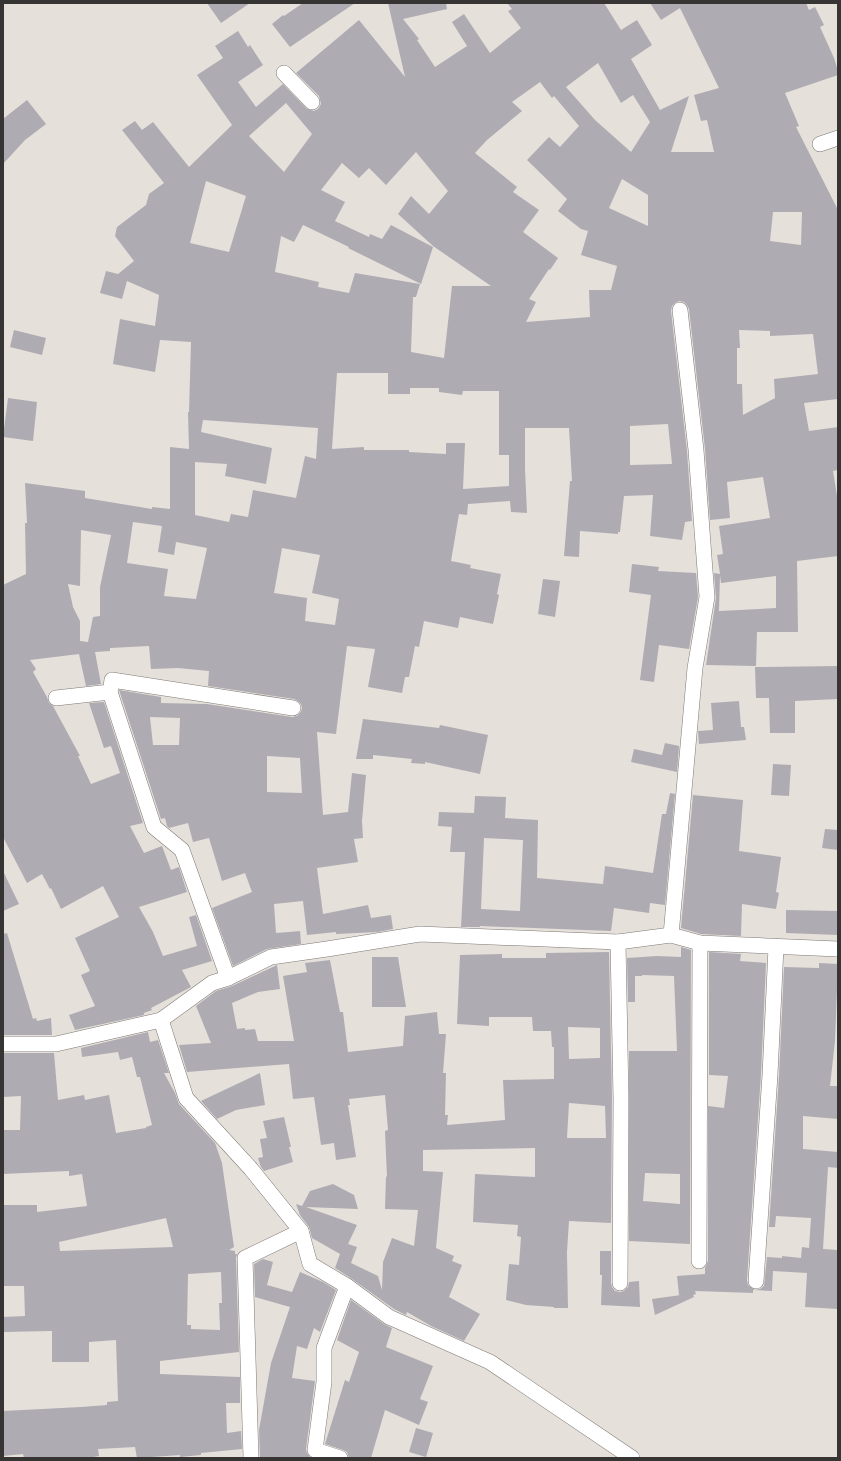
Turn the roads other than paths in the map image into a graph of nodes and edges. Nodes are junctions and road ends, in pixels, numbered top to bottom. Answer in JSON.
{"nodes":[{"id":1,"x":284,"y":73,"type":"dead end"},
{"id":2,"x":312,"y":102,"type":"dead end"},
{"id":3,"x":838,"y":138,"type":"edge"},
{"id":4,"x":820,"y":144,"type":"dead end"},
{"id":5,"x":680,"y":310,"type":"dead end"},
{"id":6,"x":110,"y":692,"type":"junction"},
{"id":7,"x":56,"y":698,"type":"dead end"},
{"id":8,"x":293,"y":708,"type":"dead end"},
{"id":9,"x":671,"y":935,"type":"junction"},
{"id":10,"x":618,"y":942,"type":"junction"},
{"id":11,"x":700,"y":943,"type":"junction"},
{"id":12,"x":776,"y":947,"type":"junction"},
{"id":13,"x":838,"y":949,"type":"edge"},
{"id":14,"x":228,"y":978,"type":"junction"},
{"id":15,"x":161,"y":1020,"type":"junction"},
{"id":16,"x":3,"y":1044,"type":"edge"},
{"id":17,"x":301,"y":1231,"type":"junction"},
{"id":18,"x":699,"y":1261,"type":"dead end"},
{"id":19,"x":756,"y":1281,"type":"dead end"},
{"id":20,"x":620,"y":1282,"type":"dead end"},
{"id":21,"x":347,"y":1286,"type":"junction"},
{"id":22,"x":251,"y":1458,"type":"edge"},
{"id":23,"x":340,"y":1458,"type":"edge"},
{"id":24,"x":632,"y":1458,"type":"edge"}],
"edges":[{"from":1,"to":2,"type":"street"},
{"from":3,"to":4,"type":"street"},
{"from":5,"to":9,"type":"street"},
{"from":6,"to":7,"type":"street"},
{"from":6,"to":8,"type":"street"},
{"from":6,"to":14,"type":"street"},
{"from":9,"to":10,"type":"street"},
{"from":9,"to":11,"type":"street"},
{"from":10,"to":14,"type":"street"},
{"from":10,"to":20,"type":"street"},
{"from":11,"to":12,"type":"street"},
{"from":11,"to":18,"type":"street"},
{"from":12,"to":13,"type":"street"},
{"from":12,"to":19,"type":"street"},
{"from":14,"to":15,"type":"street"},
{"from":15,"to":16,"type":"street"},
{"from":15,"to":17,"type":"street"},
{"from":17,"to":21,"type":"street"},
{"from":17,"to":22,"type":"street"},
{"from":21,"to":23,"type":"street"},
{"from":21,"to":24,"type":"street"}]}
